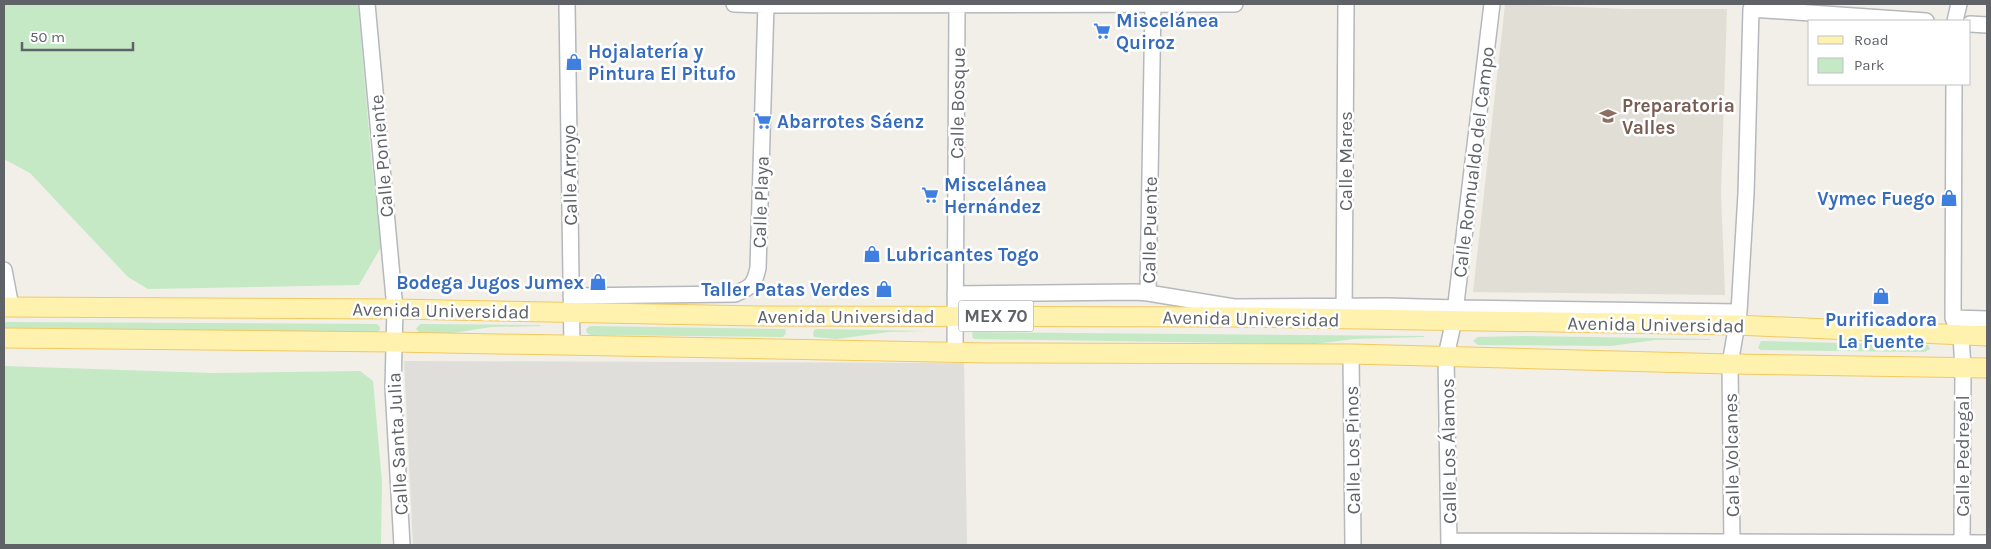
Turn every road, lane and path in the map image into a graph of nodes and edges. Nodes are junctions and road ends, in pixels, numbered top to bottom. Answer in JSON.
{"nodes":[{"id":1,"x":367,"y":4,"type":"edge"},
{"id":2,"x":567,"y":4,"type":"edge"},
{"id":3,"x":734,"y":4,"type":"edge"},
{"id":4,"x":766,"y":4,"type":"edge"},
{"id":5,"x":958,"y":4,"type":"edge"},
{"id":6,"x":1153,"y":4,"type":"edge"},
{"id":7,"x":1235,"y":4,"type":"edge"},
{"id":8,"x":1346,"y":4,"type":"edge"},
{"id":9,"x":1492,"y":4,"type":"edge"},
{"id":10,"x":1959,"y":4,"type":"edge"},
{"id":11,"x":1752,"y":6,"type":"edge"},
{"id":12,"x":1914,"y":20,"type":"edge"},
{"id":13,"x":1955,"y":20,"type":"edge"},
{"id":14,"x":1971,"y":24,"type":"edge"},
{"id":15,"x":1987,"y":24,"type":"edge"},
{"id":16,"x":1954,"y":85,"type":"edge"},
{"id":17,"x":4,"y":270,"type":"edge"},
{"id":18,"x":1148,"y":293,"type":"junction"},
{"id":19,"x":955,"y":294,"type":"junction"},
{"id":20,"x":571,"y":304,"type":"junction"},
{"id":21,"x":8,"y":307,"type":"edge"},
{"id":22,"x":395,"y":309,"type":"junction"},
{"id":23,"x":1344,"y":313,"type":"junction"},
{"id":24,"x":1454,"y":314,"type":"junction"},
{"id":25,"x":955,"y":316,"type":"junction"},
{"id":26,"x":1737,"y":318,"type":"junction"},
{"id":27,"x":1953,"y":318,"type":"junction"},
{"id":28,"x":1987,"y":319,"type":"edge"},
{"id":29,"x":1961,"y":336,"type":"junction"},
{"id":30,"x":1987,"y":336,"type":"edge"},
{"id":31,"x":4,"y":338,"type":"edge"},
{"id":32,"x":393,"y":342,"type":"junction"},
{"id":33,"x":572,"y":346,"type":"junction"},
{"id":34,"x":955,"y":352,"type":"junction"},
{"id":35,"x":1351,"y":354,"type":"junction"},
{"id":36,"x":1446,"y":356,"type":"junction"},
{"id":37,"x":1730,"y":364,"type":"junction"},
{"id":38,"x":1963,"y":368,"type":"junction"},
{"id":39,"x":1987,"y":368,"type":"edge"},
{"id":40,"x":1449,"y":543,"type":"edge"},
{"id":41,"x":1732,"y":543,"type":"edge"},
{"id":42,"x":1987,"y":543,"type":"edge"},
{"id":43,"x":1962,"y":544,"type":"edge"},
{"id":44,"x":402,"y":545,"type":"edge"},
{"id":45,"x":1353,"y":545,"type":"edge"}],
"edges":[{"from":1,"to":22,"type":"street","name":"Calle Poniente"},
{"from":2,"to":20,"type":"street","name":"Calle Arroyo"},
{"from":3,"to":4,"type":"street"},
{"from":4,"to":5,"type":"street"},
{"from":4,"to":20,"type":"street","name":"Calle Playa"},
{"from":5,"to":6,"type":"street"},
{"from":5,"to":19,"type":"street","name":"Calle Bosque"},
{"from":6,"to":7,"type":"street"},
{"from":6,"to":18,"type":"street","name":"Calle Puente"},
{"from":8,"to":23,"type":"street","name":"Calle Mares"},
{"from":9,"to":24,"type":"street","name":"Calle Romualdo del Campo"},
{"from":10,"to":13,"type":"street"},
{"from":11,"to":12,"type":"street"},
{"from":11,"to":26,"type":"street","name":"Calle Volcanes"},
{"from":14,"to":15,"type":"street"},
{"from":16,"to":27,"type":"street"},
{"from":17,"to":21,"type":"street"},
{"from":18,"to":19,"type":"street","name":"Calle Puente"},
{"from":18,"to":23,"type":"street"},
{"from":19,"to":25,"type":"street","name":"Calle Bosque"},
{"from":20,"to":22,"type":"main road","name":"Avenida Universidad","number":"MEX 70"},
{"from":20,"to":25,"type":"main road","name":"Avenida Universidad","number":"MEX 70"},
{"from":20,"to":33,"type":"street","name":"Calle Arroyo"},
{"from":21,"to":22,"type":"main road","name":"Avenida Universidad","number":"MEX 70"},
{"from":22,"to":32,"type":"street","name":"Calle Poniente"},
{"from":23,"to":24,"type":"main road","name":"Avenida Universidad","number":"MEX 70"},
{"from":23,"to":25,"type":"main road","name":"Avenida Universidad","number":"MEX 70"},
{"from":24,"to":26,"type":"main road","name":"Avenida Universidad","number":"MEX 70"},
{"from":24,"to":36,"type":"street","name":"Calle Romualdo del Campo"},
{"from":25,"to":34,"type":"street","name":"Calle Bosque"},
{"from":26,"to":29,"type":"main road","name":"Avenida Universidad","number":"MEX 70"},
{"from":26,"to":37,"type":"street","name":"Calle Volcanes"},
{"from":27,"to":28,"type":"street"},
{"from":27,"to":29,"type":"street"},
{"from":29,"to":30,"type":"main road","name":"Avenida Universidad","number":"MEX 70"},
{"from":29,"to":38,"type":"street","name":"Calle Pedregal"},
{"from":31,"to":32,"type":"main road","name":"Avenida Universidad","number":"MEX 70"},
{"from":32,"to":33,"type":"main road","name":"Avenida Universidad","number":"MEX 70"},
{"from":32,"to":44,"type":"street","name":"Calle Santa Julia"},
{"from":33,"to":34,"type":"main road","name":"Avenida Universidad","number":"MEX 70"},
{"from":34,"to":35,"type":"main road","name":"Avenida Universidad","number":"MEX 70"},
{"from":35,"to":36,"type":"main road","name":"Avenida Universidad","number":"MEX 70"},
{"from":35,"to":45,"type":"street","name":"Calle Los Pinos"},
{"from":36,"to":37,"type":"main road","name":"Avenida Universidad","number":"MEX 70"},
{"from":36,"to":40,"type":"street","name":"Calle Los Álamos"},
{"from":37,"to":38,"type":"main road","name":"Avenida Universidad","number":"MEX 70"},
{"from":37,"to":41,"type":"street","name":"Calle Volcanes"},
{"from":38,"to":39,"type":"main road","name":"Avenida Universidad","number":"MEX 70"},
{"from":38,"to":43,"type":"street","name":"Calle Pedregal"},
{"from":40,"to":41,"type":"street"},
{"from":41,"to":43,"type":"street"},
{"from":42,"to":43,"type":"street"}]}
